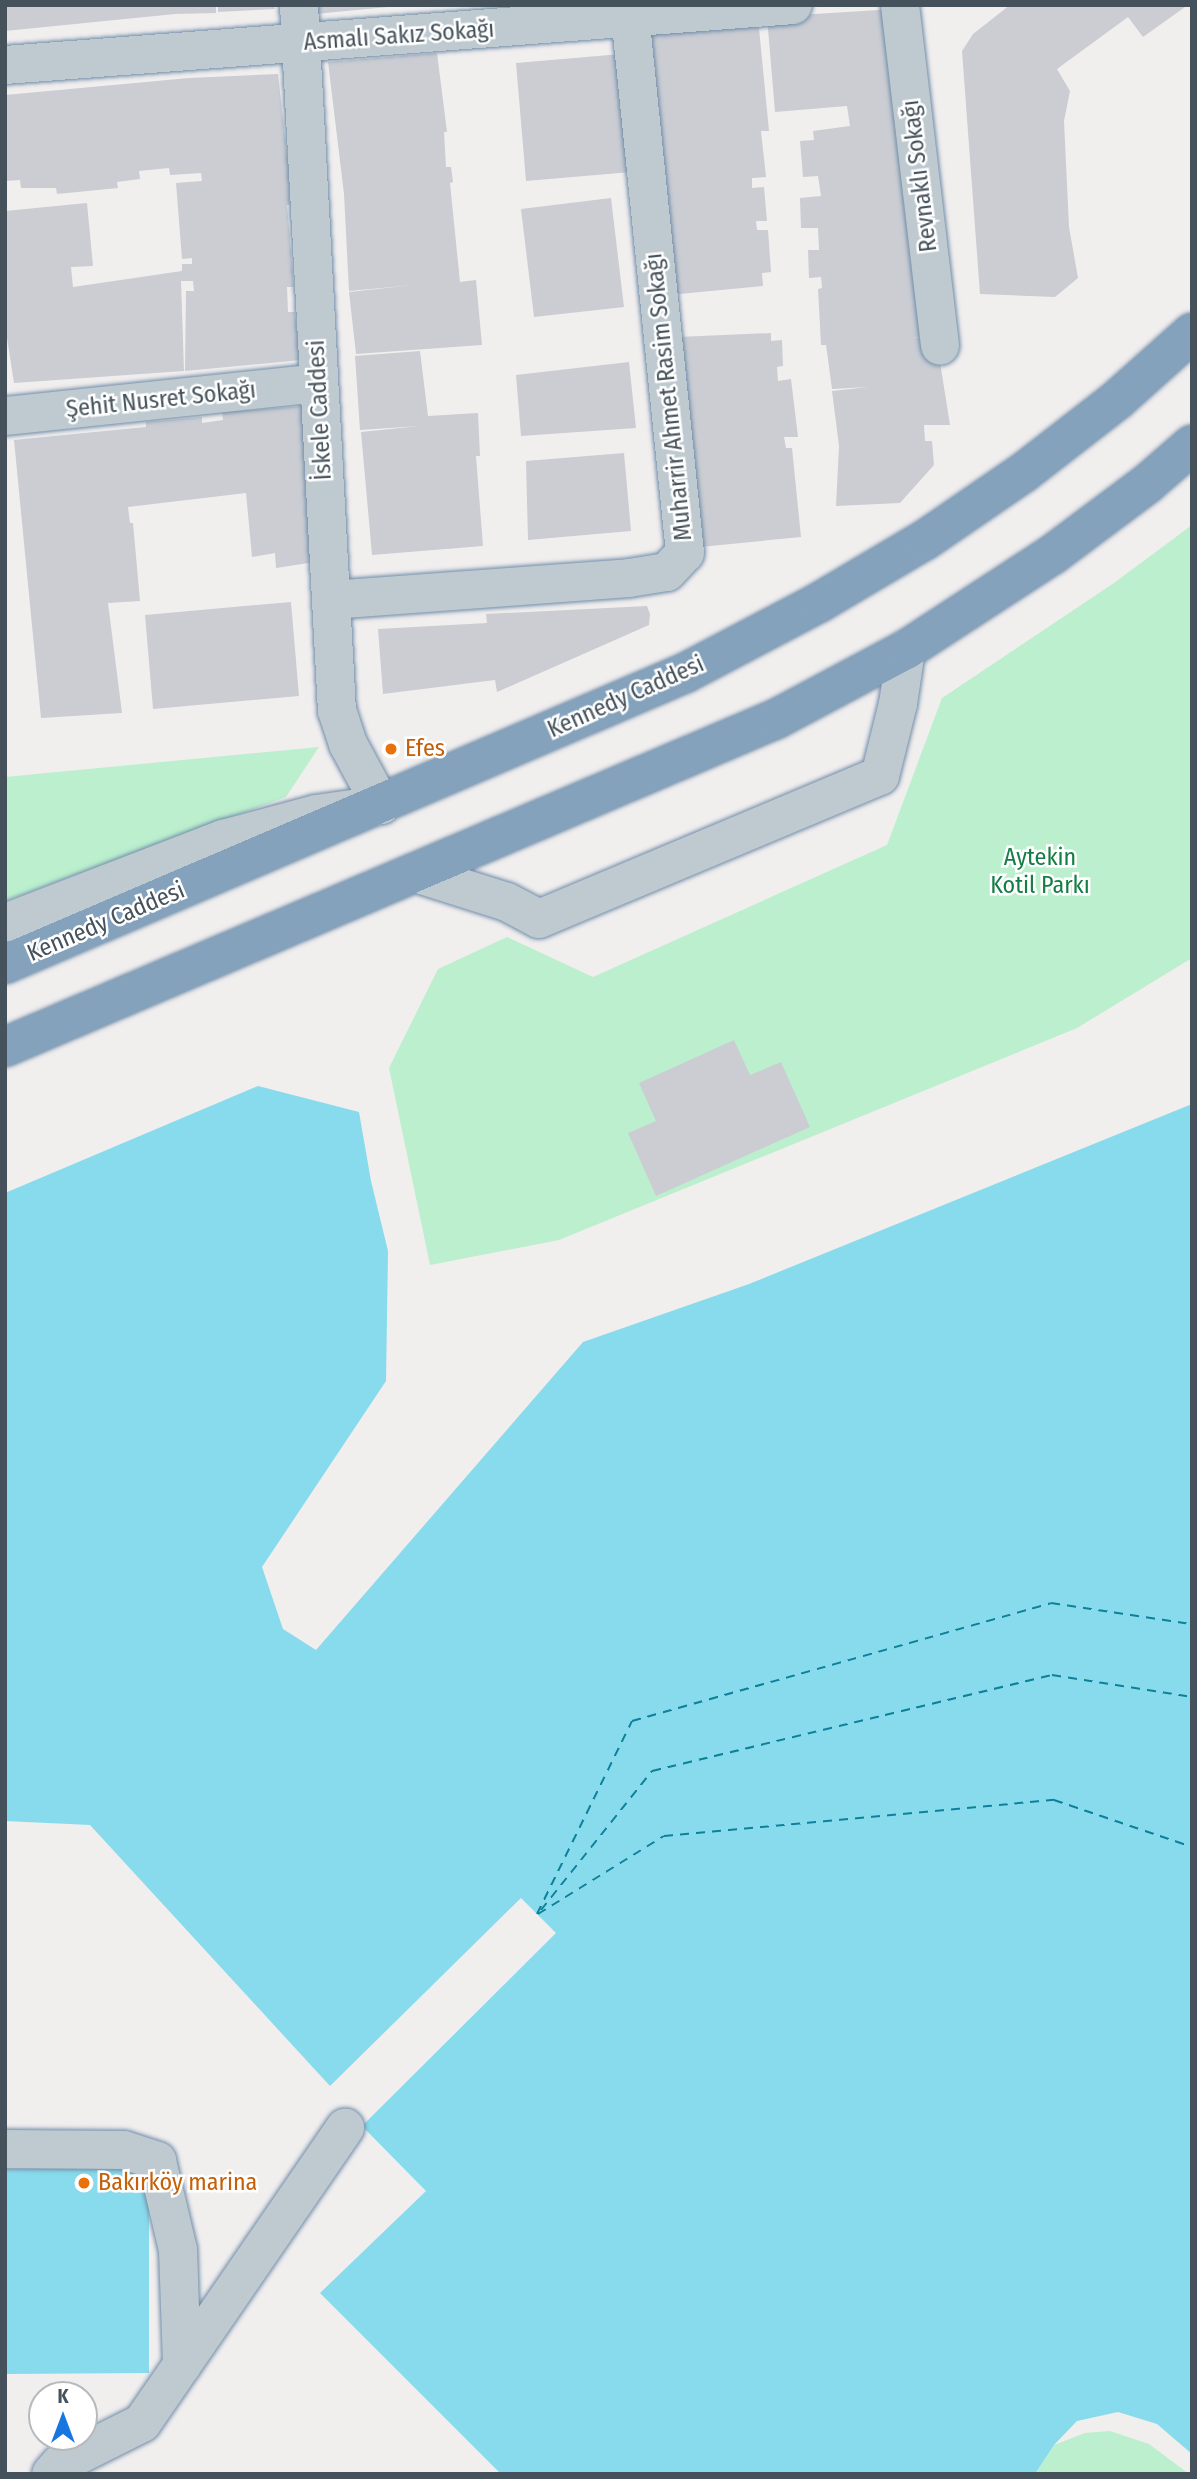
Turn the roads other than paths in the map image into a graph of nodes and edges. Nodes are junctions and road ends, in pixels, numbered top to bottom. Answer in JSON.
{"nodes":[{"id":1,"x":299,"y":5,"type":"edge"},
{"id":2,"x":793,"y":5,"type":"edge"},
{"id":3,"x":900,"y":5,"type":"edge"},
{"id":4,"x":630,"y":12,"type":"edge"},
{"id":5,"x":303,"y":43,"type":"junction"},
{"id":6,"x":5,"y":65,"type":"edge"},
{"id":7,"x":1192,"y":333,"type":"edge"},
{"id":8,"x":940,"y":346,"type":"dead end"},
{"id":9,"x":317,"y":383,"type":"junction"},
{"id":10,"x":5,"y":416,"type":"edge"},
{"id":11,"x":1192,"y":445,"type":"edge"},
{"id":12,"x":331,"y":600,"type":"junction"},
{"id":13,"x":906,"y":650,"type":"junction"},
{"id":14,"x":381,"y":805,"type":"junction"},
{"id":15,"x":415,"y":873,"type":"junction"},
{"id":16,"x":5,"y":923,"type":"edge"},
{"id":17,"x":5,"y":964,"type":"edge"},
{"id":18,"x":5,"y":1046,"type":"edge"},
{"id":19,"x":345,"y":2128,"type":"dead end"},
{"id":20,"x":5,"y":2149,"type":"edge"},
{"id":21,"x":182,"y":2365,"type":"junction"},
{"id":22,"x":51,"y":2474,"type":"edge"}],
"edges":[{"from":1,"to":5,"type":"street","name":"İskele Caddesi"},
{"from":2,"to":4,"type":"street","name":"Asmalı Sakız Sokağı"},
{"from":3,"to":8,"type":"street","name":"Revnaklı Sokağı"},
{"from":4,"to":5,"type":"street","name":"Asmalı Sakız Sokağı"},
{"from":4,"to":12,"type":"street","name":"Muharrir Ahmet Rasim Sokağı"},
{"from":5,"to":6,"type":"street","name":"Asmalı Sakız Sokağı"},
{"from":5,"to":9,"type":"street","name":"İskele Caddesi"},
{"from":7,"to":14,"type":"highway","name":"Kennedy Caddesi"},
{"from":9,"to":10,"type":"street","name":"Şehit Nusret Sokağı"},
{"from":9,"to":12,"type":"street","name":"İskele Caddesi"},
{"from":11,"to":13,"type":"highway"},
{"from":12,"to":14,"type":"street","name":"İskele Caddesi"},
{"from":13,"to":15,"type":"highway"},
{"from":13,"to":15,"type":"street"},
{"from":14,"to":16,"type":"street"},
{"from":14,"to":17,"type":"highway","name":"Kennedy Caddesi"},
{"from":15,"to":18,"type":"highway"},
{"from":19,"to":21,"type":"street"},
{"from":20,"to":21,"type":"street"},
{"from":21,"to":22,"type":"street"}]}
